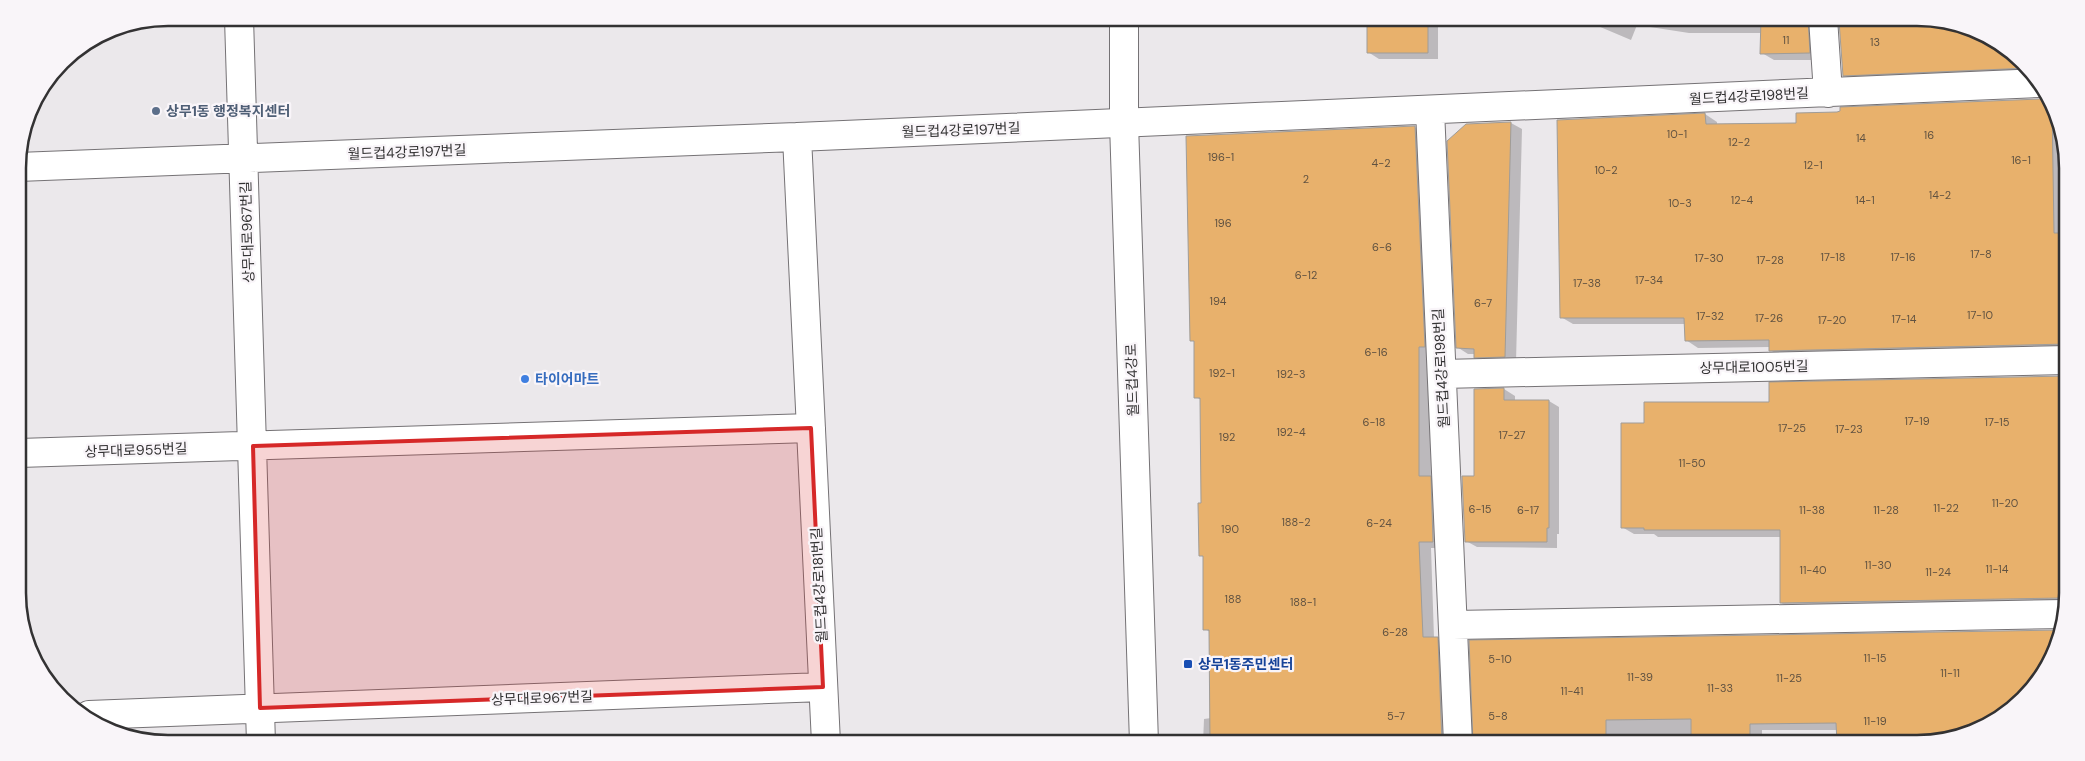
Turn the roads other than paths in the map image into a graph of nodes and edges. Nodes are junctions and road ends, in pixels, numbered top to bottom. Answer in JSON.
{"nodes":[{"id":1,"x":239,"y":26,"type":"edge"},
{"id":2,"x":1124,"y":26,"type":"edge"},
{"id":3,"x":1824,"y":26,"type":"edge"},
{"id":4,"x":2030,"y":83,"type":"edge"},
{"id":5,"x":1828,"y":92,"type":"junction"},
{"id":6,"x":1430,"y":110,"type":"junction"},
{"id":7,"x":1124,"y":122,"type":"junction"},
{"id":8,"x":797,"y":137,"type":"junction"},
{"id":9,"x":245,"y":158,"type":"junction"},
{"id":10,"x":27,"y":167,"type":"edge"},
{"id":11,"x":2059,"y":360,"type":"edge"},
{"id":12,"x":1442,"y":374,"type":"junction"},
{"id":13,"x":811,"y":428,"type":"junction"},
{"id":14,"x":253,"y":446,"type":"junction"},
{"id":15,"x":26,"y":453,"type":"edge"},
{"id":16,"x":2058,"y":614,"type":"edge"},
{"id":17,"x":1453,"y":625,"type":"junction"},
{"id":18,"x":823,"y":687,"type":"junction"},
{"id":19,"x":260,"y":708,"type":"junction"},
{"id":20,"x":96,"y":715,"type":"edge"},
{"id":21,"x":1144,"y":734,"type":"edge"},
{"id":22,"x":1458,"y":734,"type":"edge"},
{"id":23,"x":261,"y":735,"type":"edge"},
{"id":24,"x":826,"y":735,"type":"edge"}],
"edges":[{"from":1,"to":9,"type":"street","name":"상무대로967번길"},
{"from":2,"to":7,"type":"street","name":"월드컵4강로"},
{"from":3,"to":5,"type":"street","name":"월드컵4강로198번길"},
{"from":4,"to":5,"type":"street","name":"월드컵4강로198번길"},
{"from":5,"to":6,"type":"street","name":"월드컵4강로198번길"},
{"from":6,"to":7,"type":"street","name":"월드컵4강로198번길"},
{"from":6,"to":12,"type":"street","name":"월드컵4강로198번길"},
{"from":7,"to":8,"type":"street","name":"월드컵4강로197번길"},
{"from":7,"to":21,"type":"street","name":"월드컵4강로"},
{"from":8,"to":9,"type":"street","name":"월드컵4강로197번길"},
{"from":8,"to":13,"type":"street"},
{"from":9,"to":10,"type":"street","name":"월드컵4강로197번길"},
{"from":9,"to":14,"type":"street","name":"상무대로967번길"},
{"from":11,"to":12,"type":"street","name":"상무대로1005번길"},
{"from":12,"to":17,"type":"street","name":"월드컵4강로198번길"},
{"from":13,"to":14,"type":"street"},
{"from":13,"to":18,"type":"street","name":"월드컵4강로181번길"},
{"from":14,"to":15,"type":"street","name":"상무대로955번길"},
{"from":14,"to":19,"type":"street","name":"상무대로967번길"},
{"from":16,"to":17,"type":"street"},
{"from":17,"to":22,"type":"street","name":"월드컵4강로198번길"},
{"from":18,"to":19,"type":"street","name":"상무대로967번길"},
{"from":18,"to":24,"type":"street","name":"월드컵4강로181번길"},
{"from":19,"to":20,"type":"street"},
{"from":19,"to":23,"type":"street","name":"상무대로967번길"}]}
